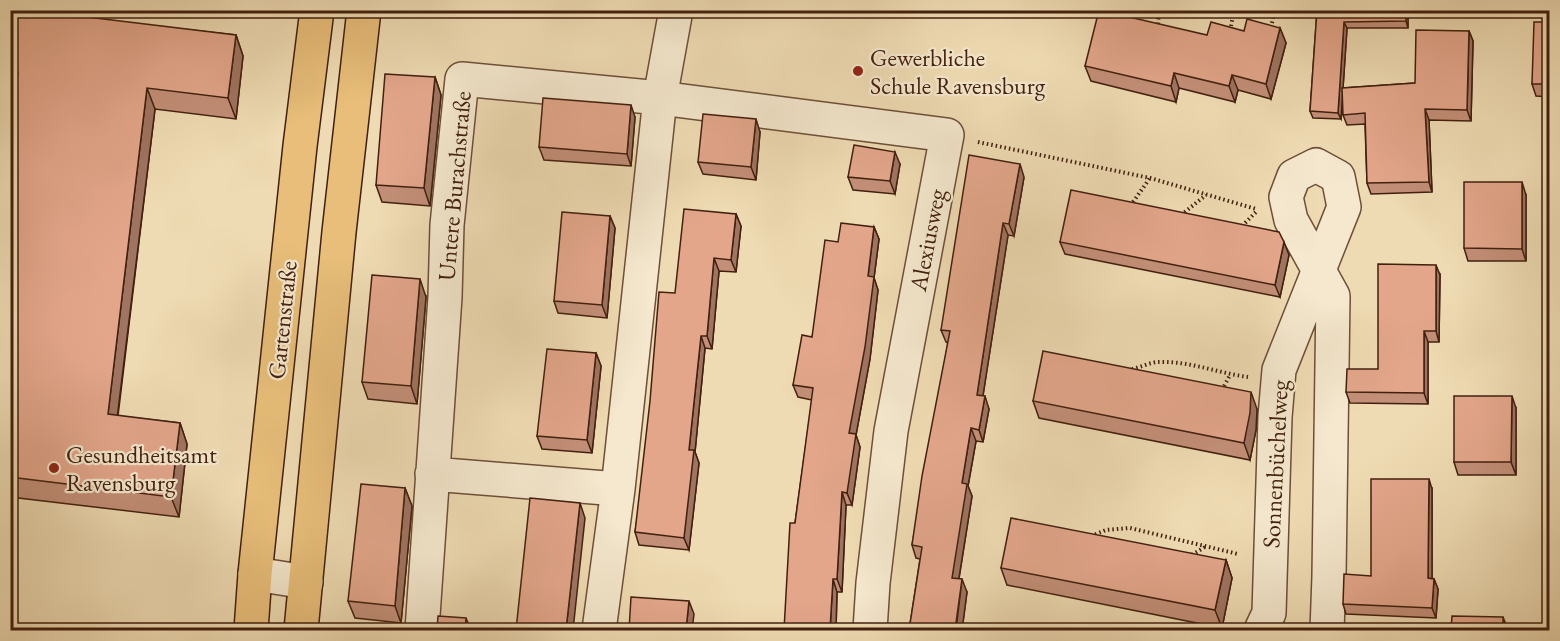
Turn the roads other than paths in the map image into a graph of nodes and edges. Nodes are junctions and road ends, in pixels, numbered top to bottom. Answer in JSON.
{"nodes":[{"id":1,"x":317,"y":10,"type":"edge"},
{"id":2,"x":364,"y":10,"type":"edge"},
{"id":3,"x":676,"y":10,"type":"edge"},
{"id":4,"x":660,"y":98,"type":"junction"},
{"id":5,"x":432,"y":474,"type":"junction"},
{"id":6,"x":618,"y":489,"type":"junction"},
{"id":7,"x":255,"y":573,"type":"junction"},
{"id":8,"x":306,"y":582,"type":"junction"},
{"id":9,"x":251,"y":630,"type":"edge"},
{"id":10,"x":301,"y":630,"type":"edge"},
{"id":11,"x":422,"y":630,"type":"edge"},
{"id":12,"x":599,"y":630,"type":"edge"},
{"id":13,"x":870,"y":630,"type":"edge"},
{"id":14,"x":1261,"y":630,"type":"edge"},
{"id":15,"x":1327,"y":630,"type":"edge"}],
"edges":[{"from":1,"to":7,"type":"main road","name":"Gartenstraße"},
{"from":2,"to":8,"type":"main road","name":"Gartenstraße"},
{"from":3,"to":4,"type":"street"},
{"from":4,"to":5,"type":"street","name":"Untere Burachstraße"},
{"from":4,"to":6,"type":"street"},
{"from":4,"to":13,"type":"street","name":"Alexiusweg"},
{"from":5,"to":6,"type":"street"},
{"from":5,"to":11,"type":"street","name":"Untere Burachstraße"},
{"from":6,"to":12,"type":"street"},
{"from":7,"to":8,"type":"street"},
{"from":7,"to":9,"type":"main road","name":"Gartenstraße"},
{"from":8,"to":10,"type":"main road","name":"Gartenstraße"},
{"from":14,"to":15,"type":"street","name":"Sonnenbüchelweg"}]}
